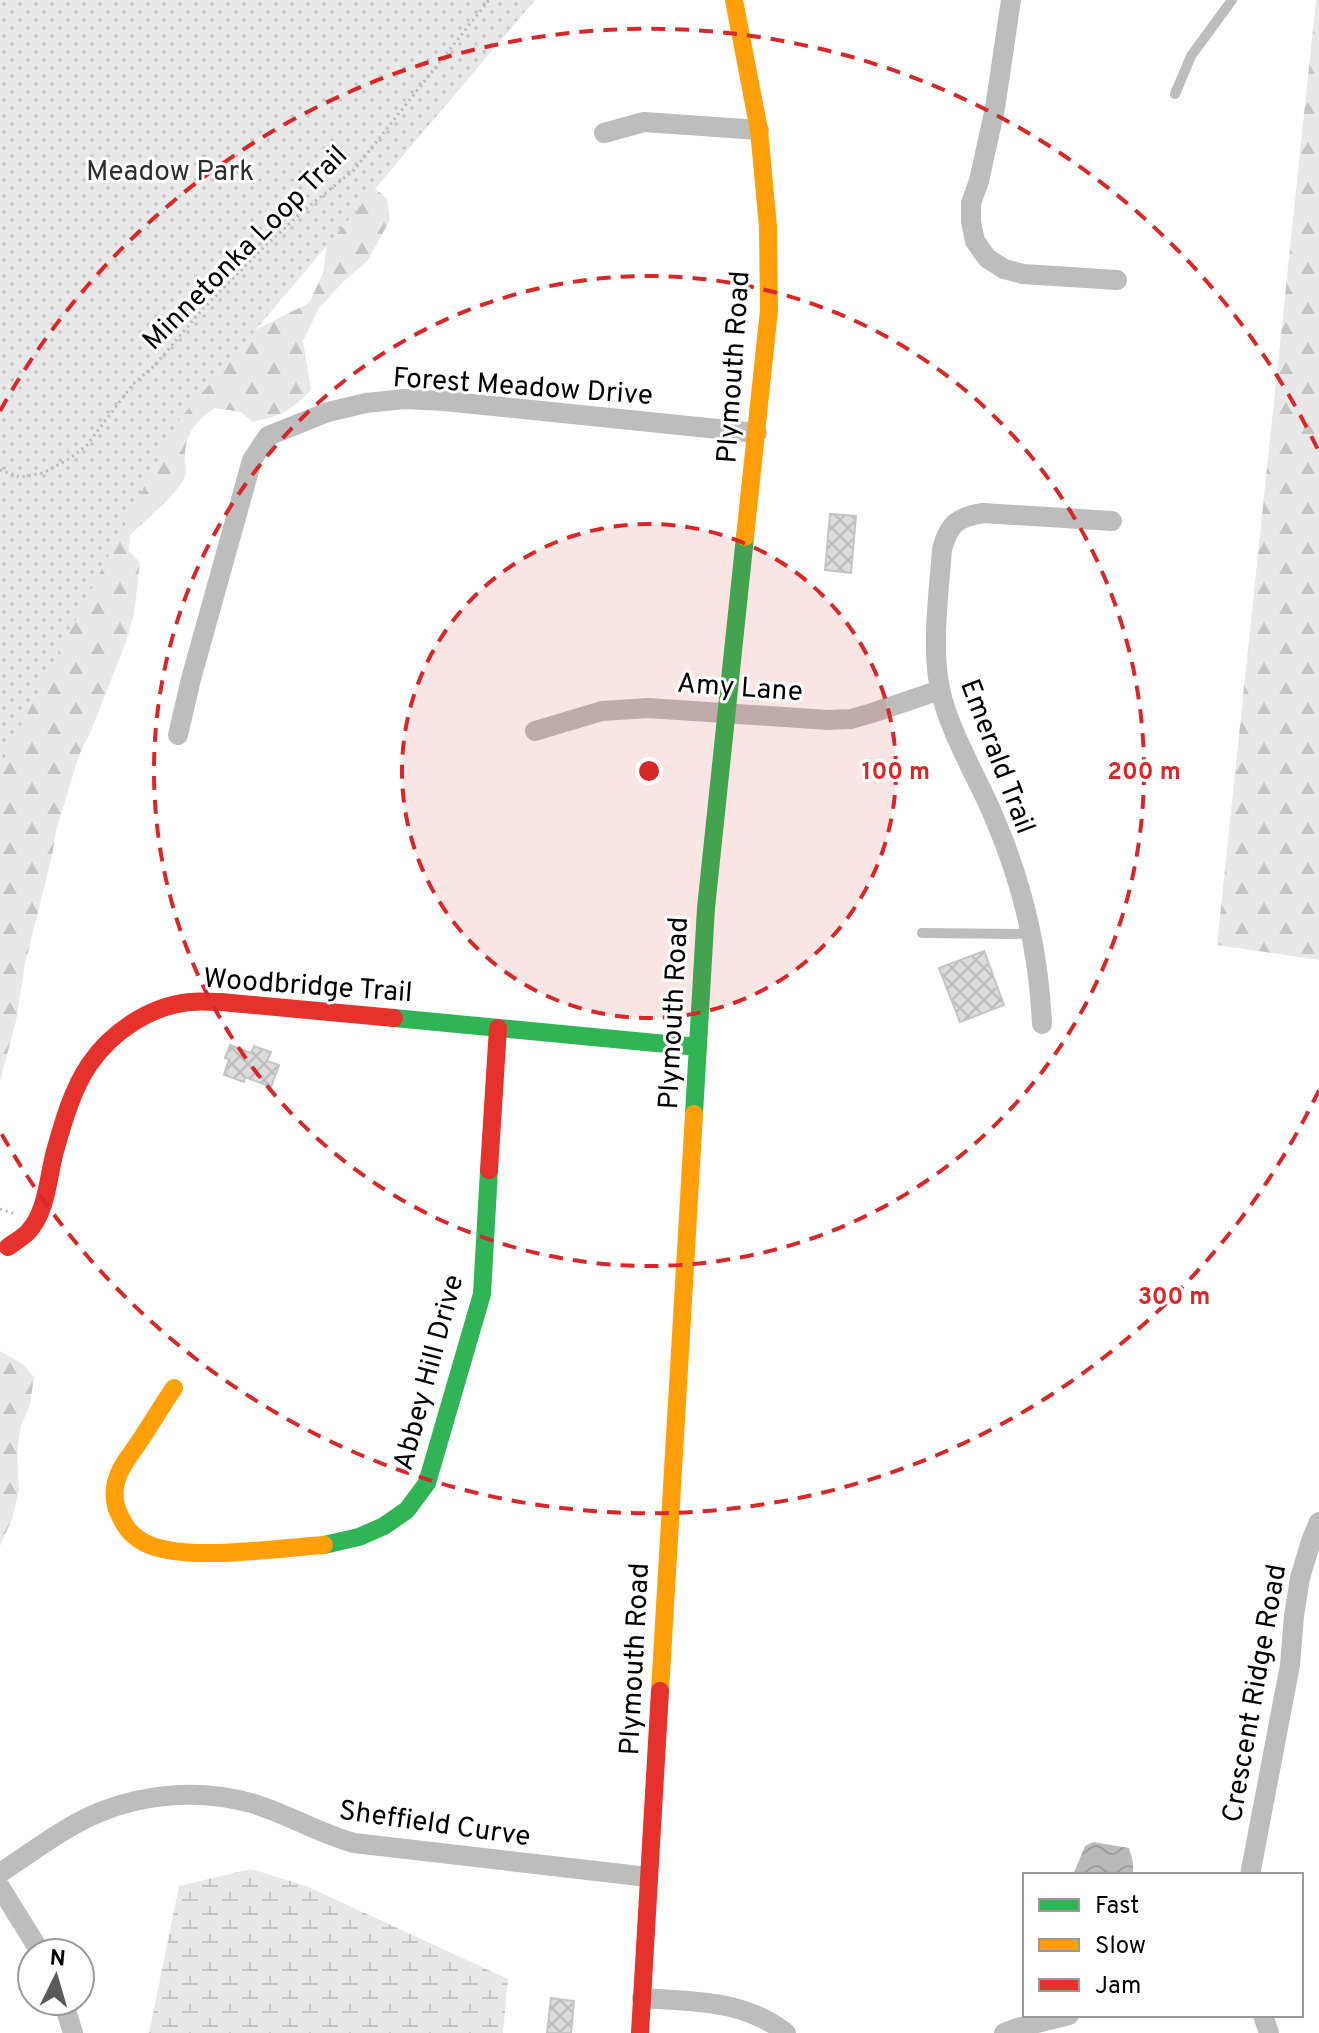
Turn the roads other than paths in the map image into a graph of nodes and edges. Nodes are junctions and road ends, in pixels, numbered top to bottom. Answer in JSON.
{"nodes":[{"id":1,"x":734,"y":0,"type":"edge"},
{"id":2,"x":1011,"y":0,"type":"edge"},
{"id":3,"x":1232,"y":0,"type":"edge"},
{"id":4,"x":1175,"y":94,"type":"dead end"},
{"id":5,"x":759,"y":130,"type":"junction"},
{"id":6,"x":604,"y":133,"type":"dead end"},
{"id":7,"x":1117,"y":280,"type":"dead end"},
{"id":8,"x":757,"y":433,"type":"junction"},
{"id":9,"x":1112,"y":521,"type":"dead end"},
{"id":10,"x":940,"y":690,"type":"junction"},
{"id":11,"x":727,"y":713,"type":"junction"},
{"id":12,"x":535,"y":731,"type":"dead end"},
{"id":13,"x":178,"y":735,"type":"dead end"},
{"id":14,"x":922,"y":933,"type":"dead end"},
{"id":15,"x":1031,"y":934,"type":"junction"},
{"id":16,"x":1042,"y":1024,"type":"dead end"},
{"id":17,"x":498,"y":1028,"type":"junction"},
{"id":18,"x":698,"y":1047,"type":"junction"},
{"id":19,"x":8,"y":1247,"type":"dead end"},
{"id":20,"x":174,"y":1388,"type":"dead end"},
{"id":21,"x":1319,"y":1522,"type":"edge"},
{"id":22,"x":0,"y":1873,"type":"edge"},
{"id":23,"x":1250,"y":1873,"type":"edge"},
{"id":24,"x":648,"y":1877,"type":"junction"},
{"id":25,"x":0,"y":1887,"type":"edge"},
{"id":26,"x":31,"y":1937,"type":"edge"},
{"id":27,"x":642,"y":1998,"type":"junction"},
{"id":28,"x":1061,"y":2017,"type":"edge"},
{"id":29,"x":640,"y":2033,"type":"edge"},
{"id":30,"x":786,"y":2033,"type":"edge"},
{"id":31,"x":1004,"y":2033,"type":"edge"}],
"edges":[{"from":1,"to":5,"type":"main road","name":"Plymouth Road"},
{"from":2,"to":7,"type":"street"},
{"from":3,"to":4,"type":"lane"},
{"from":5,"to":6,"type":"street"},
{"from":5,"to":8,"type":"main road","name":"Plymouth Road"},
{"from":8,"to":11,"type":"main road","name":"Plymouth Road"},
{"from":8,"to":13,"type":"street","name":"Forest Meadow Drive"},
{"from":9,"to":10,"type":"street","name":"Emerald Trail"},
{"from":10,"to":11,"type":"street","name":"Amy Lane"},
{"from":10,"to":15,"type":"street","name":"Emerald Trail"},
{"from":11,"to":12,"type":"street","name":"Amy Lane"},
{"from":11,"to":18,"type":"main road","name":"Plymouth Road"},
{"from":14,"to":15,"type":"lane"},
{"from":15,"to":16,"type":"street","name":"Emerald Trail"},
{"from":17,"to":18,"type":"main road","name":"Woodbridge Trail"},
{"from":17,"to":19,"type":"main road","name":"Woodbridge Trail"},
{"from":17,"to":20,"type":"main road","name":"Abbey Hill Drive"},
{"from":18,"to":24,"type":"main road","name":"Plymouth Road"},
{"from":21,"to":23,"type":"street","name":"Crescent Ridge Road"},
{"from":22,"to":24,"type":"street","name":"Sheffield Curve"},
{"from":24,"to":27,"type":"main road","name":"Plymouth Road"},
{"from":25,"to":26,"type":"street"},
{"from":27,"to":29,"type":"main road","name":"Plymouth Road"},
{"from":27,"to":30,"type":"street"},
{"from":28,"to":31,"type":"street"}]}
